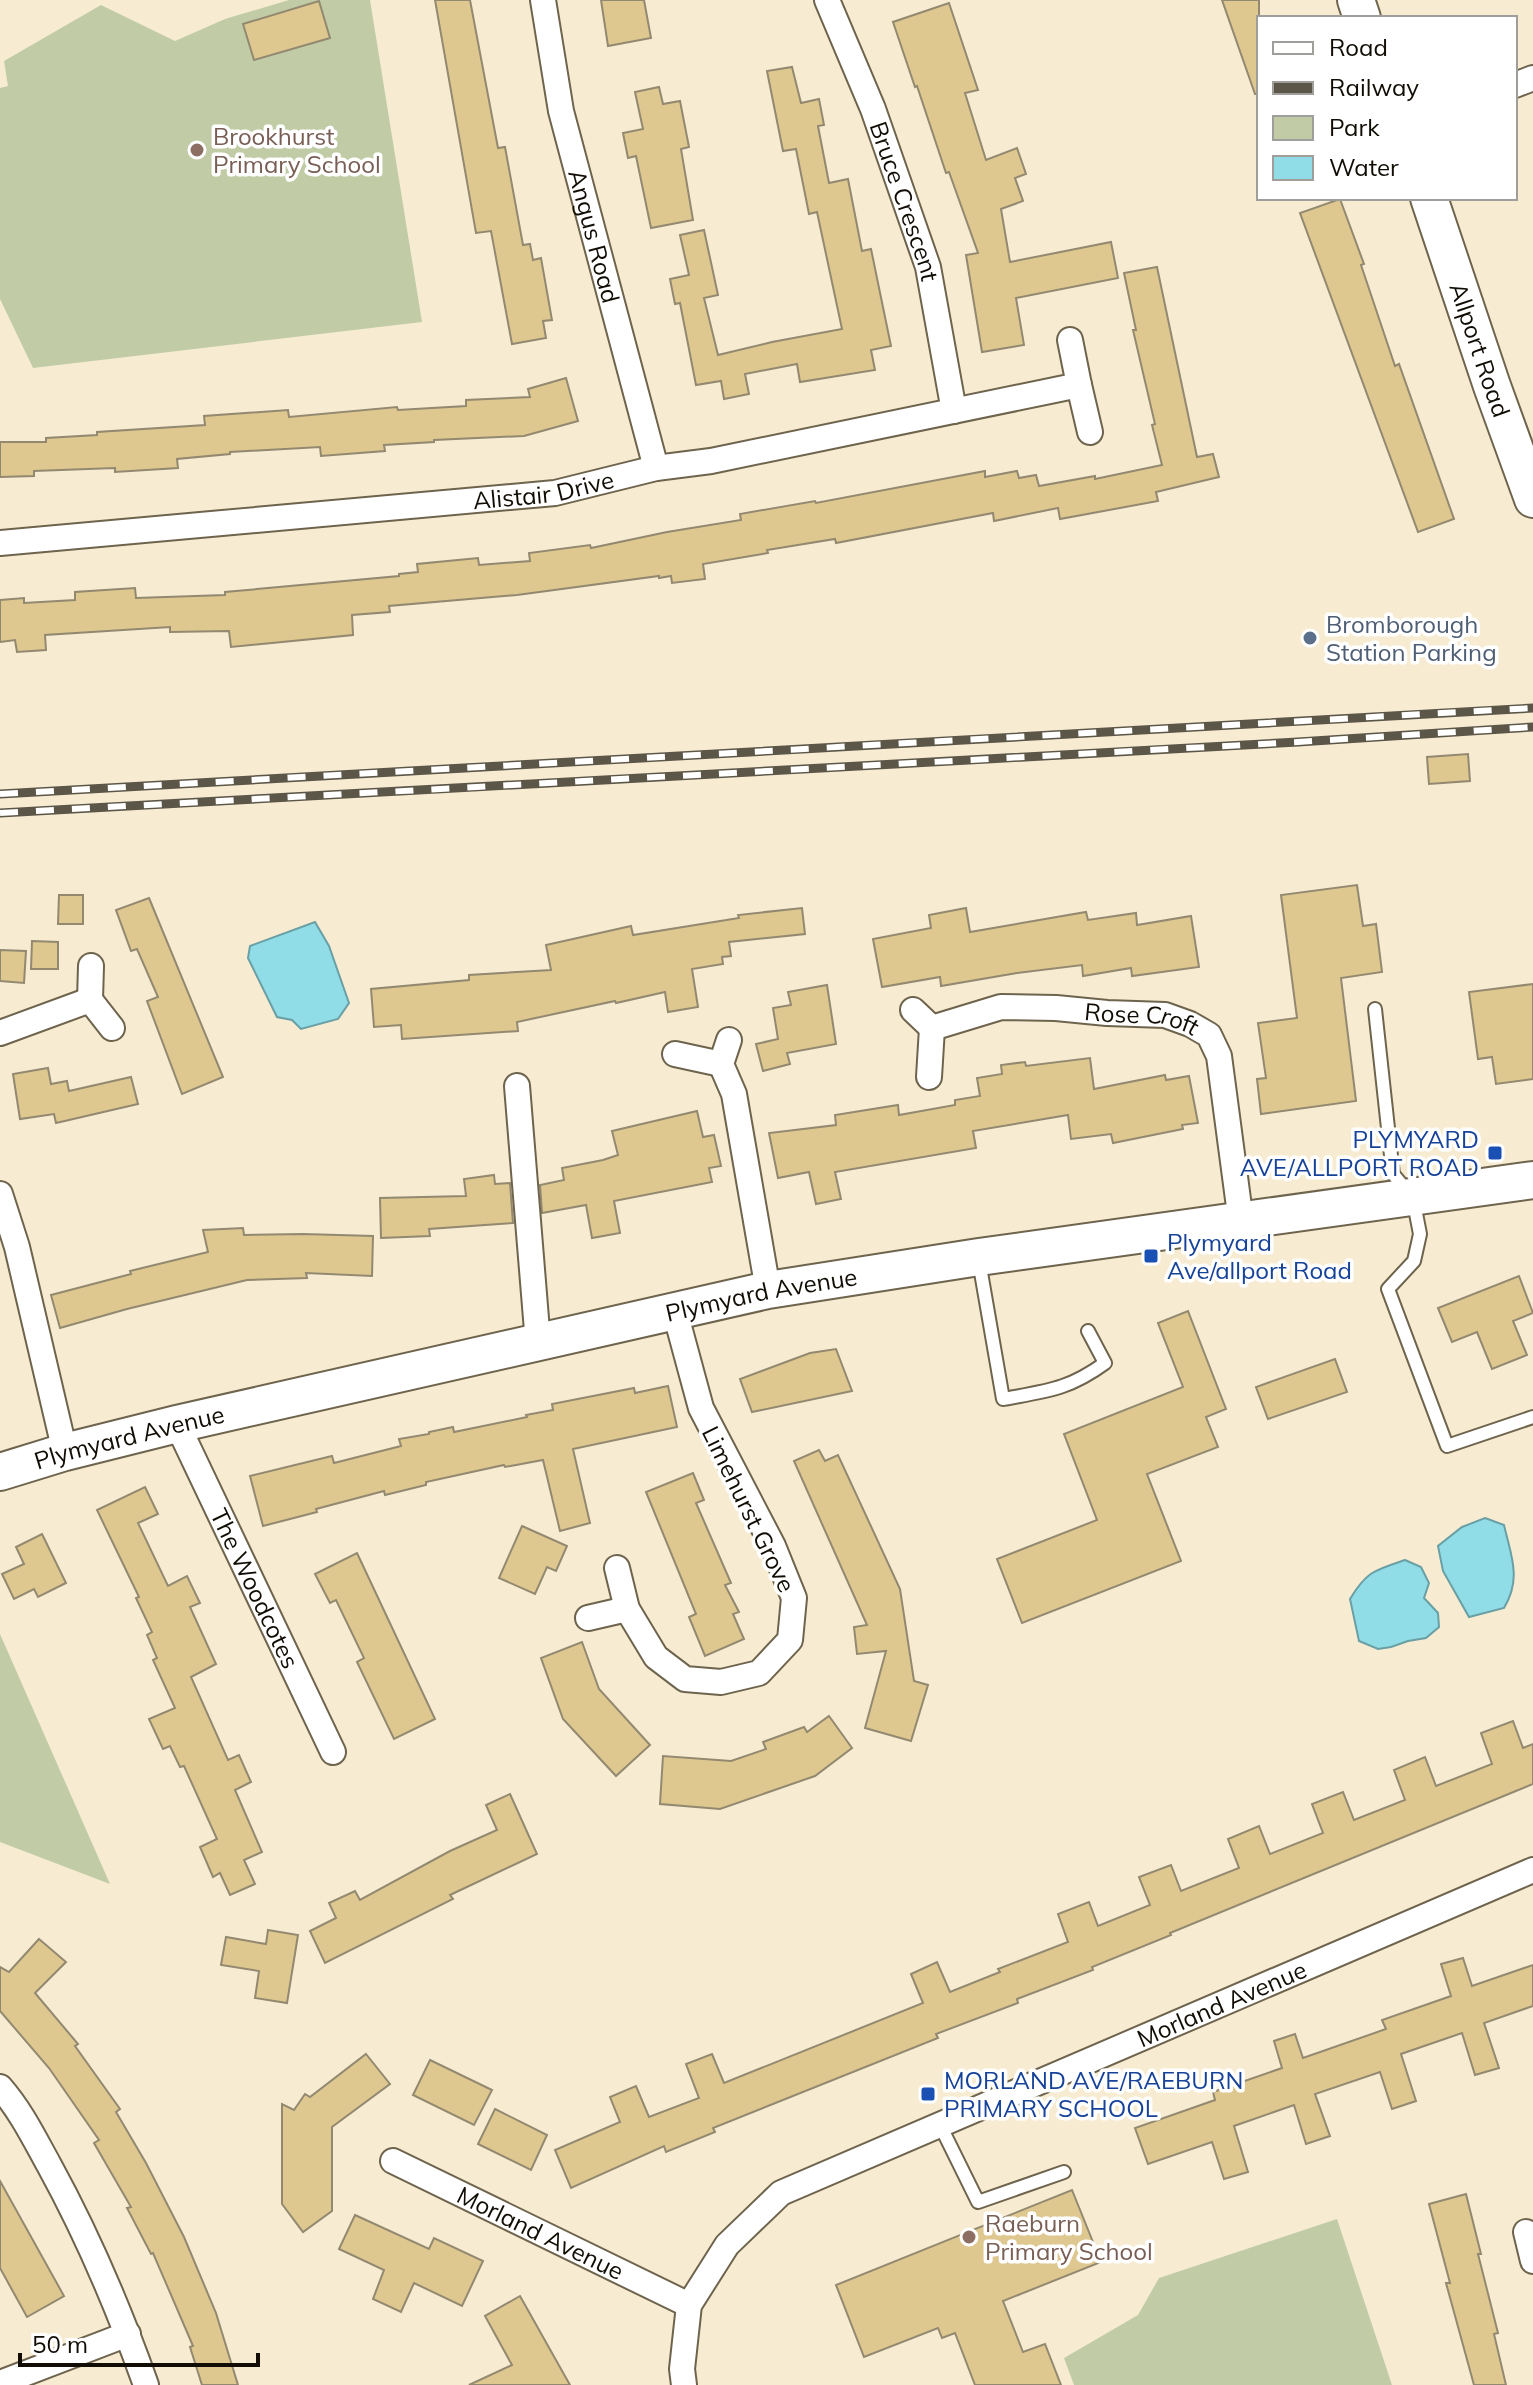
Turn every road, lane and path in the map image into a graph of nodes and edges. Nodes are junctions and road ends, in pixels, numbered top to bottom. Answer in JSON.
{"nodes":[{"id":1,"x":543,"y":0,"type":"edge"},
{"id":2,"x":827,"y":0,"type":"edge"},
{"id":3,"x":1430,"y":200,"type":"edge"},
{"id":4,"x":1070,"y":340,"type":"dead end"},
{"id":5,"x":1079,"y":385,"type":"junction"},
{"id":6,"x":954,"y":411,"type":"junction"},
{"id":7,"x":1090,"y":432,"type":"dead end"},
{"id":8,"x":656,"y":468,"type":"junction"},
{"id":9,"x":1533,"y":499,"type":"edge"},
{"id":10,"x":0,"y":543,"type":"edge"},
{"id":11,"x":91,"y":966,"type":"dead end"},
{"id":12,"x":90,"y":1000,"type":"junction"},
{"id":13,"x":1375,"y":1009,"type":"dead end"},
{"id":14,"x":913,"y":1010,"type":"dead end"},
{"id":15,"x":112,"y":1028,"type":"dead end"},
{"id":16,"x":932,"y":1028,"type":"junction"},
{"id":17,"x":0,"y":1033,"type":"edge"},
{"id":18,"x":729,"y":1040,"type":"dead end"},
{"id":19,"x":675,"y":1054,"type":"dead end"},
{"id":20,"x":721,"y":1064,"type":"junction"},
{"id":21,"x":929,"y":1077,"type":"dead end"},
{"id":22,"x":517,"y":1086,"type":"dead end"},
{"id":23,"x":1533,"y":1180,"type":"edge"},
{"id":24,"x":0,"y":1194,"type":"edge"},
{"id":25,"x":1413,"y":1198,"type":"junction"},
{"id":26,"x":1241,"y":1222,"type":"junction"},
{"id":27,"x":979,"y":1257,"type":"junction"},
{"id":28,"x":768,"y":1290,"type":"junction"},
{"id":29,"x":675,"y":1312,"type":"junction"},
{"id":30,"x":1088,"y":1331,"type":"dead end"},
{"id":31,"x":538,"y":1343,"type":"junction"},
{"id":32,"x":1533,"y":1417,"type":"edge"},
{"id":33,"x":177,"y":1424,"type":"junction"},
{"id":34,"x":65,"y":1452,"type":"junction"},
{"id":35,"x":0,"y":1472,"type":"edge"},
{"id":36,"x":617,"y":1568,"type":"dead end"},
{"id":37,"x":627,"y":1609,"type":"junction"},
{"id":38,"x":588,"y":1618,"type":"dead end"},
{"id":39,"x":333,"y":1752,"type":"dead end"},
{"id":40,"x":1533,"y":1870,"type":"edge"},
{"id":41,"x":0,"y":2087,"type":"edge"},
{"id":42,"x":940,"y":2125,"type":"junction"},
{"id":43,"x":393,"y":2161,"type":"dead end"},
{"id":44,"x":1064,"y":2172,"type":"dead end"},
{"id":45,"x":1526,"y":2232,"type":"dead end"},
{"id":46,"x":1533,"y":2261,"type":"edge"},
{"id":47,"x":689,"y":2305,"type":"junction"},
{"id":48,"x":128,"y":2334,"type":"junction"},
{"id":49,"x":0,"y":2383,"type":"edge"},
{"id":50,"x":146,"y":2385,"type":"edge"},
{"id":51,"x":684,"y":2385,"type":"edge"}],
"edges":[{"from":1,"to":8,"type":"street","name":"Angus Road"},
{"from":2,"to":6,"type":"street","name":"Bruce Crescent"},
{"from":3,"to":9,"type":"street","name":"Allport Road"},
{"from":4,"to":5,"type":"street"},
{"from":5,"to":6,"type":"street","name":"Alistair Drive"},
{"from":5,"to":7,"type":"street"},
{"from":6,"to":8,"type":"street","name":"Alistair Drive"},
{"from":8,"to":10,"type":"street","name":"Alistair Drive"},
{"from":11,"to":12,"type":"street"},
{"from":12,"to":15,"type":"street"},
{"from":12,"to":17,"type":"street"},
{"from":13,"to":25,"type":"lane"},
{"from":14,"to":16,"type":"street"},
{"from":16,"to":21,"type":"street"},
{"from":16,"to":26,"type":"street","name":"Rose Croft"},
{"from":18,"to":20,"type":"street"},
{"from":19,"to":20,"type":"street"},
{"from":20,"to":28,"type":"street"},
{"from":22,"to":31,"type":"street"},
{"from":23,"to":25,"type":"street","name":"Plymyard Avenue"},
{"from":24,"to":34,"type":"street"},
{"from":25,"to":26,"type":"street","name":"Plymyard Avenue"},
{"from":25,"to":32,"type":"lane"},
{"from":26,"to":27,"type":"street","name":"Plymyard Avenue"},
{"from":27,"to":28,"type":"street","name":"Plymyard Avenue"},
{"from":27,"to":30,"type":"lane"},
{"from":28,"to":29,"type":"street","name":"Plymyard Avenue"},
{"from":29,"to":31,"type":"street","name":"Plymyard Avenue"},
{"from":29,"to":37,"type":"street","name":"Limehurst Grove"},
{"from":31,"to":33,"type":"street","name":"Plymyard Avenue"},
{"from":33,"to":34,"type":"street","name":"Plymyard Avenue"},
{"from":33,"to":39,"type":"street","name":"The Woodcotes"},
{"from":34,"to":35,"type":"street","name":"Plymyard Avenue"},
{"from":36,"to":37,"type":"street","name":"Limehurst Grove"},
{"from":37,"to":38,"type":"street"},
{"from":40,"to":42,"type":"street","name":"Morland Avenue"},
{"from":41,"to":48,"type":"street"},
{"from":42,"to":44,"type":"lane"},
{"from":42,"to":47,"type":"street","name":"Morland Avenue"},
{"from":43,"to":47,"type":"street","name":"Morland Avenue"},
{"from":45,"to":46,"type":"street"},
{"from":47,"to":51,"type":"street","name":"Morland Avenue"},
{"from":48,"to":49,"type":"street"},
{"from":48,"to":50,"type":"street"}]}
